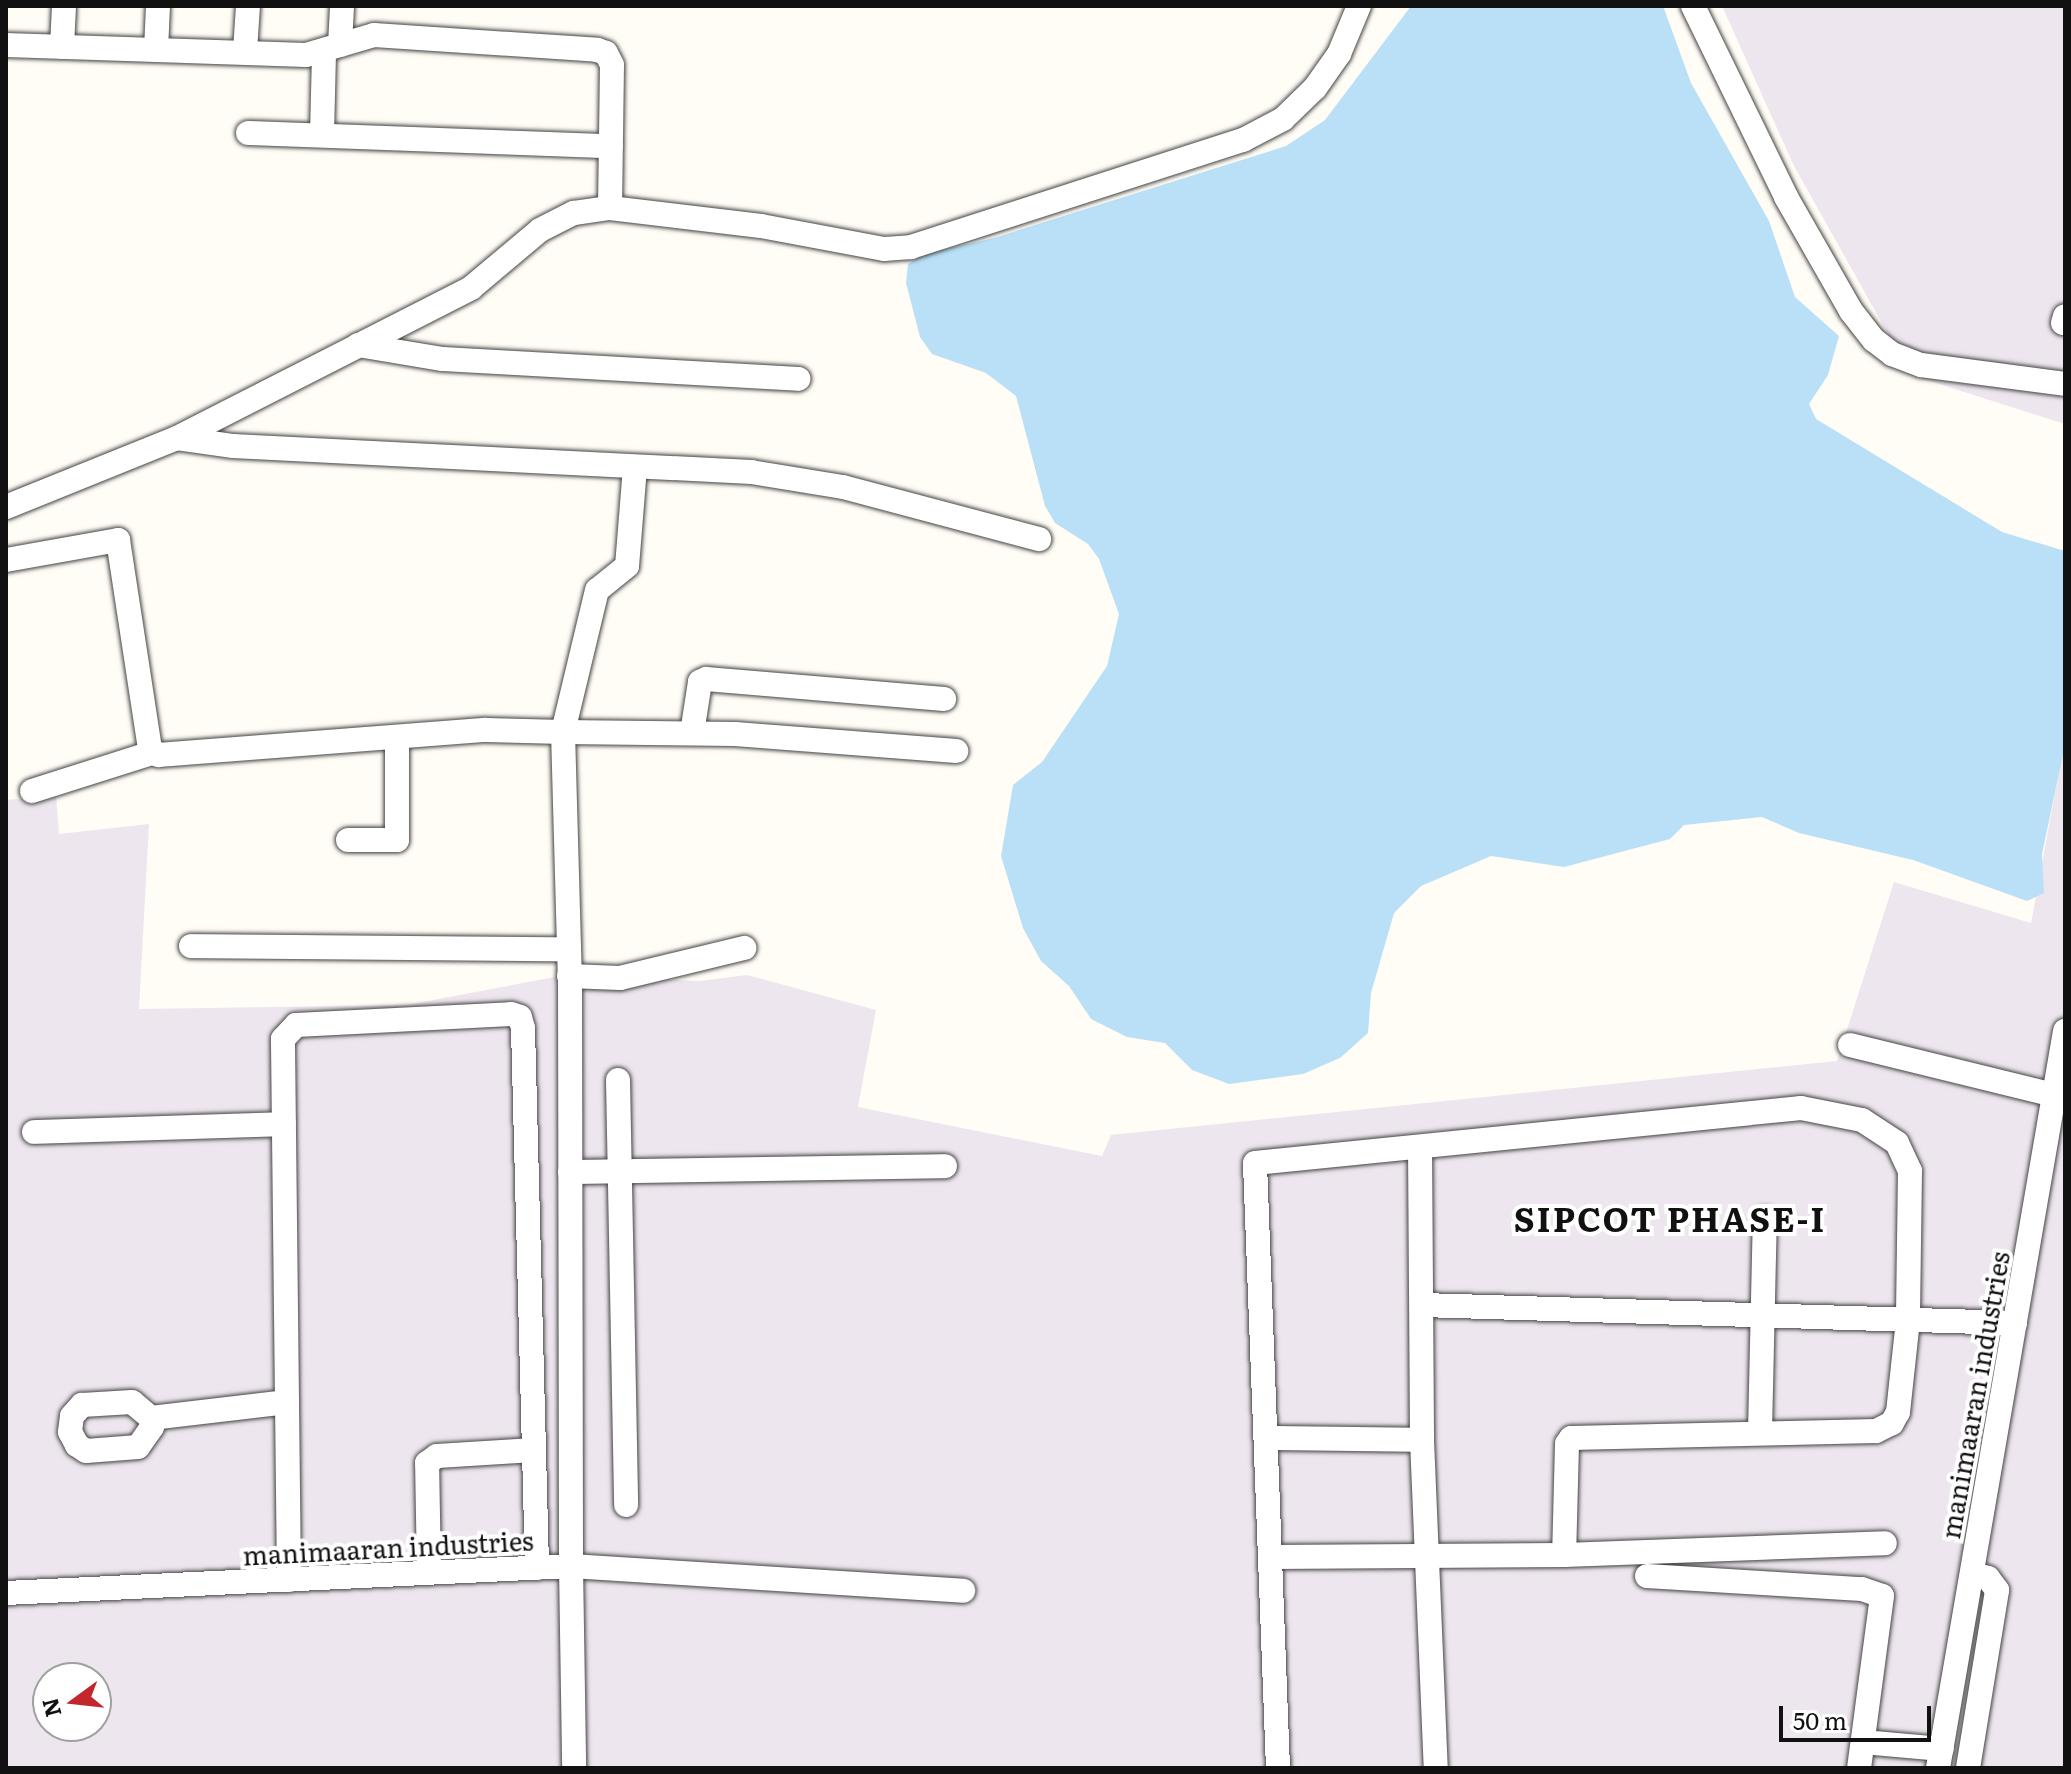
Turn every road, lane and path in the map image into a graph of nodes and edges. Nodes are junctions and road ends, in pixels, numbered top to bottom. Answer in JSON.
{"nodes":[{"id":1,"x":64,"y":6,"type":"edge"},
{"id":2,"x":158,"y":6,"type":"edge"},
{"id":3,"x":248,"y":6,"type":"edge"},
{"id":4,"x":342,"y":6,"type":"edge"},
{"id":5,"x":1359,"y":6,"type":"edge"},
{"id":6,"x":1693,"y":6,"type":"edge"},
{"id":7,"x":6,"y":45,"type":"edge"},
{"id":8,"x":62,"y":47,"type":"junction"},
{"id":9,"x":332,"y":49,"type":"junction"},
{"id":10,"x":156,"y":50,"type":"junction"},
{"id":11,"x":245,"y":51,"type":"junction"},
{"id":12,"x":248,"y":133,"type":"dead end"},
{"id":13,"x":322,"y":135,"type":"junction"},
{"id":14,"x":611,"y":146,"type":"junction"},
{"id":15,"x":610,"y":208,"type":"junction"},
{"id":16,"x":358,"y":345,"type":"junction"},
{"id":17,"x":798,"y":379,"type":"dead end"},
{"id":18,"x":2065,"y":384,"type":"edge"},
{"id":19,"x":177,"y":438,"type":"junction"},
{"id":20,"x":635,"y":467,"type":"junction"},
{"id":21,"x":6,"y":507,"type":"edge"},
{"id":22,"x":1039,"y":539,"type":"dead end"},
{"id":23,"x":6,"y":560,"type":"edge"},
{"id":24,"x":944,"y":699,"type":"dead end"},
{"id":25,"x":563,"y":732,"type":"junction"},
{"id":26,"x":692,"y":733,"type":"junction"},
{"id":27,"x":397,"y":737,"type":"junction"},
{"id":28,"x":956,"y":751,"type":"dead end"},
{"id":29,"x":152,"y":753,"type":"junction"},
{"id":30,"x":32,"y":791,"type":"dead end"},
{"id":31,"x":348,"y":840,"type":"dead end"},
{"id":32,"x":191,"y":946,"type":"dead end"},
{"id":33,"x":744,"y":948,"type":"dead end"},
{"id":34,"x":569,"y":949,"type":"junction"},
{"id":35,"x":569,"y":976,"type":"junction"},
{"id":36,"x":2065,"y":1031,"type":"edge"},
{"id":37,"x":1850,"y":1045,"type":"dead end"},
{"id":38,"x":618,"y":1080,"type":"dead end"},
{"id":39,"x":2054,"y":1095,"type":"junction"},
{"id":40,"x":284,"y":1124,"type":"junction"},
{"id":41,"x":34,"y":1132,"type":"dead end"},
{"id":42,"x":1420,"y":1147,"type":"junction"},
{"id":43,"x":945,"y":1166,"type":"dead end"},
{"id":44,"x":620,"y":1171,"type":"junction"},
{"id":45,"x":570,"y":1172,"type":"junction"},
{"id":46,"x":1765,"y":1219,"type":"dead end"},
{"id":47,"x":1422,"y":1305,"type":"junction"},
{"id":48,"x":1765,"y":1315,"type":"junction"},
{"id":49,"x":1908,"y":1320,"type":"junction"},
{"id":50,"x":2015,"y":1323,"type":"junction"},
{"id":51,"x":287,"y":1402,"type":"junction"},
{"id":52,"x":151,"y":1418,"type":"dead end"},
{"id":53,"x":1760,"y":1432,"type":"junction"},
{"id":54,"x":1267,"y":1438,"type":"junction"},
{"id":55,"x":1422,"y":1440,"type":"junction"},
{"id":56,"x":534,"y":1450,"type":"junction"},
{"id":57,"x":626,"y":1505,"type":"dead end"},
{"id":58,"x":1885,"y":1543,"type":"dead end"},
{"id":59,"x":1429,"y":1555,"type":"junction"},
{"id":60,"x":1564,"y":1555,"type":"junction"},
{"id":61,"x":1271,"y":1557,"type":"junction"},
{"id":62,"x":571,"y":1566,"type":"junction"},
{"id":63,"x":537,"y":1568,"type":"junction"},
{"id":64,"x":429,"y":1573,"type":"junction"},
{"id":65,"x":1972,"y":1574,"type":"junction"},
{"id":66,"x":1647,"y":1576,"type":"dead end"},
{"id":67,"x":289,"y":1580,"type":"junction"},
{"id":68,"x":963,"y":1591,"type":"dead end"},
{"id":69,"x":6,"y":1593,"type":"edge"},
{"id":70,"x":1863,"y":1742,"type":"junction"},
{"id":71,"x":1940,"y":1758,"type":"edge"},
{"id":72,"x":574,"y":1768,"type":"edge"},
{"id":73,"x":1278,"y":1768,"type":"edge"},
{"id":74,"x":1436,"y":1768,"type":"edge"},
{"id":75,"x":1859,"y":1768,"type":"edge"},
{"id":76,"x":1968,"y":1768,"type":"edge"}],
"edges":[{"from":1,"to":8,"type":"street"},
{"from":2,"to":10,"type":"street"},
{"from":3,"to":11,"type":"street"},
{"from":4,"to":9,"type":"street"},
{"from":5,"to":15,"type":"street"},
{"from":6,"to":18,"type":"street"},
{"from":7,"to":8,"type":"street"},
{"from":8,"to":10,"type":"street"},
{"from":9,"to":11,"type":"street"},
{"from":9,"to":13,"type":"street"},
{"from":9,"to":14,"type":"street"},
{"from":10,"to":11,"type":"street"},
{"from":12,"to":13,"type":"street"},
{"from":13,"to":14,"type":"street"},
{"from":14,"to":15,"type":"street"},
{"from":15,"to":16,"type":"street"},
{"from":16,"to":17,"type":"street"},
{"from":16,"to":19,"type":"street"},
{"from":19,"to":20,"type":"street"},
{"from":19,"to":21,"type":"street"},
{"from":20,"to":22,"type":"street"},
{"from":20,"to":25,"type":"street"},
{"from":23,"to":29,"type":"street"},
{"from":24,"to":26,"type":"street"},
{"from":25,"to":26,"type":"street"},
{"from":25,"to":27,"type":"street"},
{"from":25,"to":34,"type":"street"},
{"from":26,"to":28,"type":"street"},
{"from":27,"to":29,"type":"street"},
{"from":27,"to":31,"type":"street"},
{"from":29,"to":30,"type":"street"},
{"from":32,"to":34,"type":"street"},
{"from":33,"to":35,"type":"street"},
{"from":34,"to":35,"type":"street"},
{"from":35,"to":45,"type":"street"},
{"from":36,"to":39,"type":"street","name":"manimaaran industries"},
{"from":37,"to":39,"type":"street"},
{"from":38,"to":44,"type":"street"},
{"from":39,"to":50,"type":"street","name":"manimaaran industries"},
{"from":40,"to":41,"type":"street"},
{"from":40,"to":51,"type":"street"},
{"from":40,"to":56,"type":"street"},
{"from":42,"to":47,"type":"street"},
{"from":42,"to":49,"type":"street"},
{"from":42,"to":54,"type":"street"},
{"from":43,"to":44,"type":"street"},
{"from":44,"to":45,"type":"street"},
{"from":44,"to":57,"type":"street"},
{"from":45,"to":62,"type":"street"},
{"from":46,"to":48,"type":"street"},
{"from":47,"to":48,"type":"street"},
{"from":47,"to":55,"type":"street"},
{"from":48,"to":49,"type":"street"},
{"from":48,"to":53,"type":"street"},
{"from":49,"to":50,"type":"street"},
{"from":49,"to":53,"type":"street"},
{"from":50,"to":65,"type":"street","name":"manimaaran industries"},
{"from":51,"to":52,"type":"street"},
{"from":51,"to":67,"type":"street"},
{"from":53,"to":60,"type":"street"},
{"from":54,"to":55,"type":"street"},
{"from":54,"to":61,"type":"street"},
{"from":55,"to":59,"type":"street"},
{"from":56,"to":63,"type":"street"},
{"from":56,"to":64,"type":"street"},
{"from":58,"to":60,"type":"street"},
{"from":59,"to":60,"type":"street"},
{"from":59,"to":61,"type":"street"},
{"from":59,"to":74,"type":"street"},
{"from":61,"to":73,"type":"street"},
{"from":62,"to":63,"type":"street","name":"manimaaran industries"},
{"from":62,"to":68,"type":"street"},
{"from":62,"to":72,"type":"street","name":"manimaaran industries"},
{"from":63,"to":64,"type":"street","name":"manimaaran industries"},
{"from":64,"to":67,"type":"street","name":"manimaaran industries"},
{"from":65,"to":71,"type":"street","name":"manimaaran industries"},
{"from":65,"to":76,"type":"street"},
{"from":66,"to":70,"type":"street"},
{"from":67,"to":69,"type":"street","name":"manimaaran industries"},
{"from":70,"to":71,"type":"street"},
{"from":70,"to":75,"type":"street"}]}
